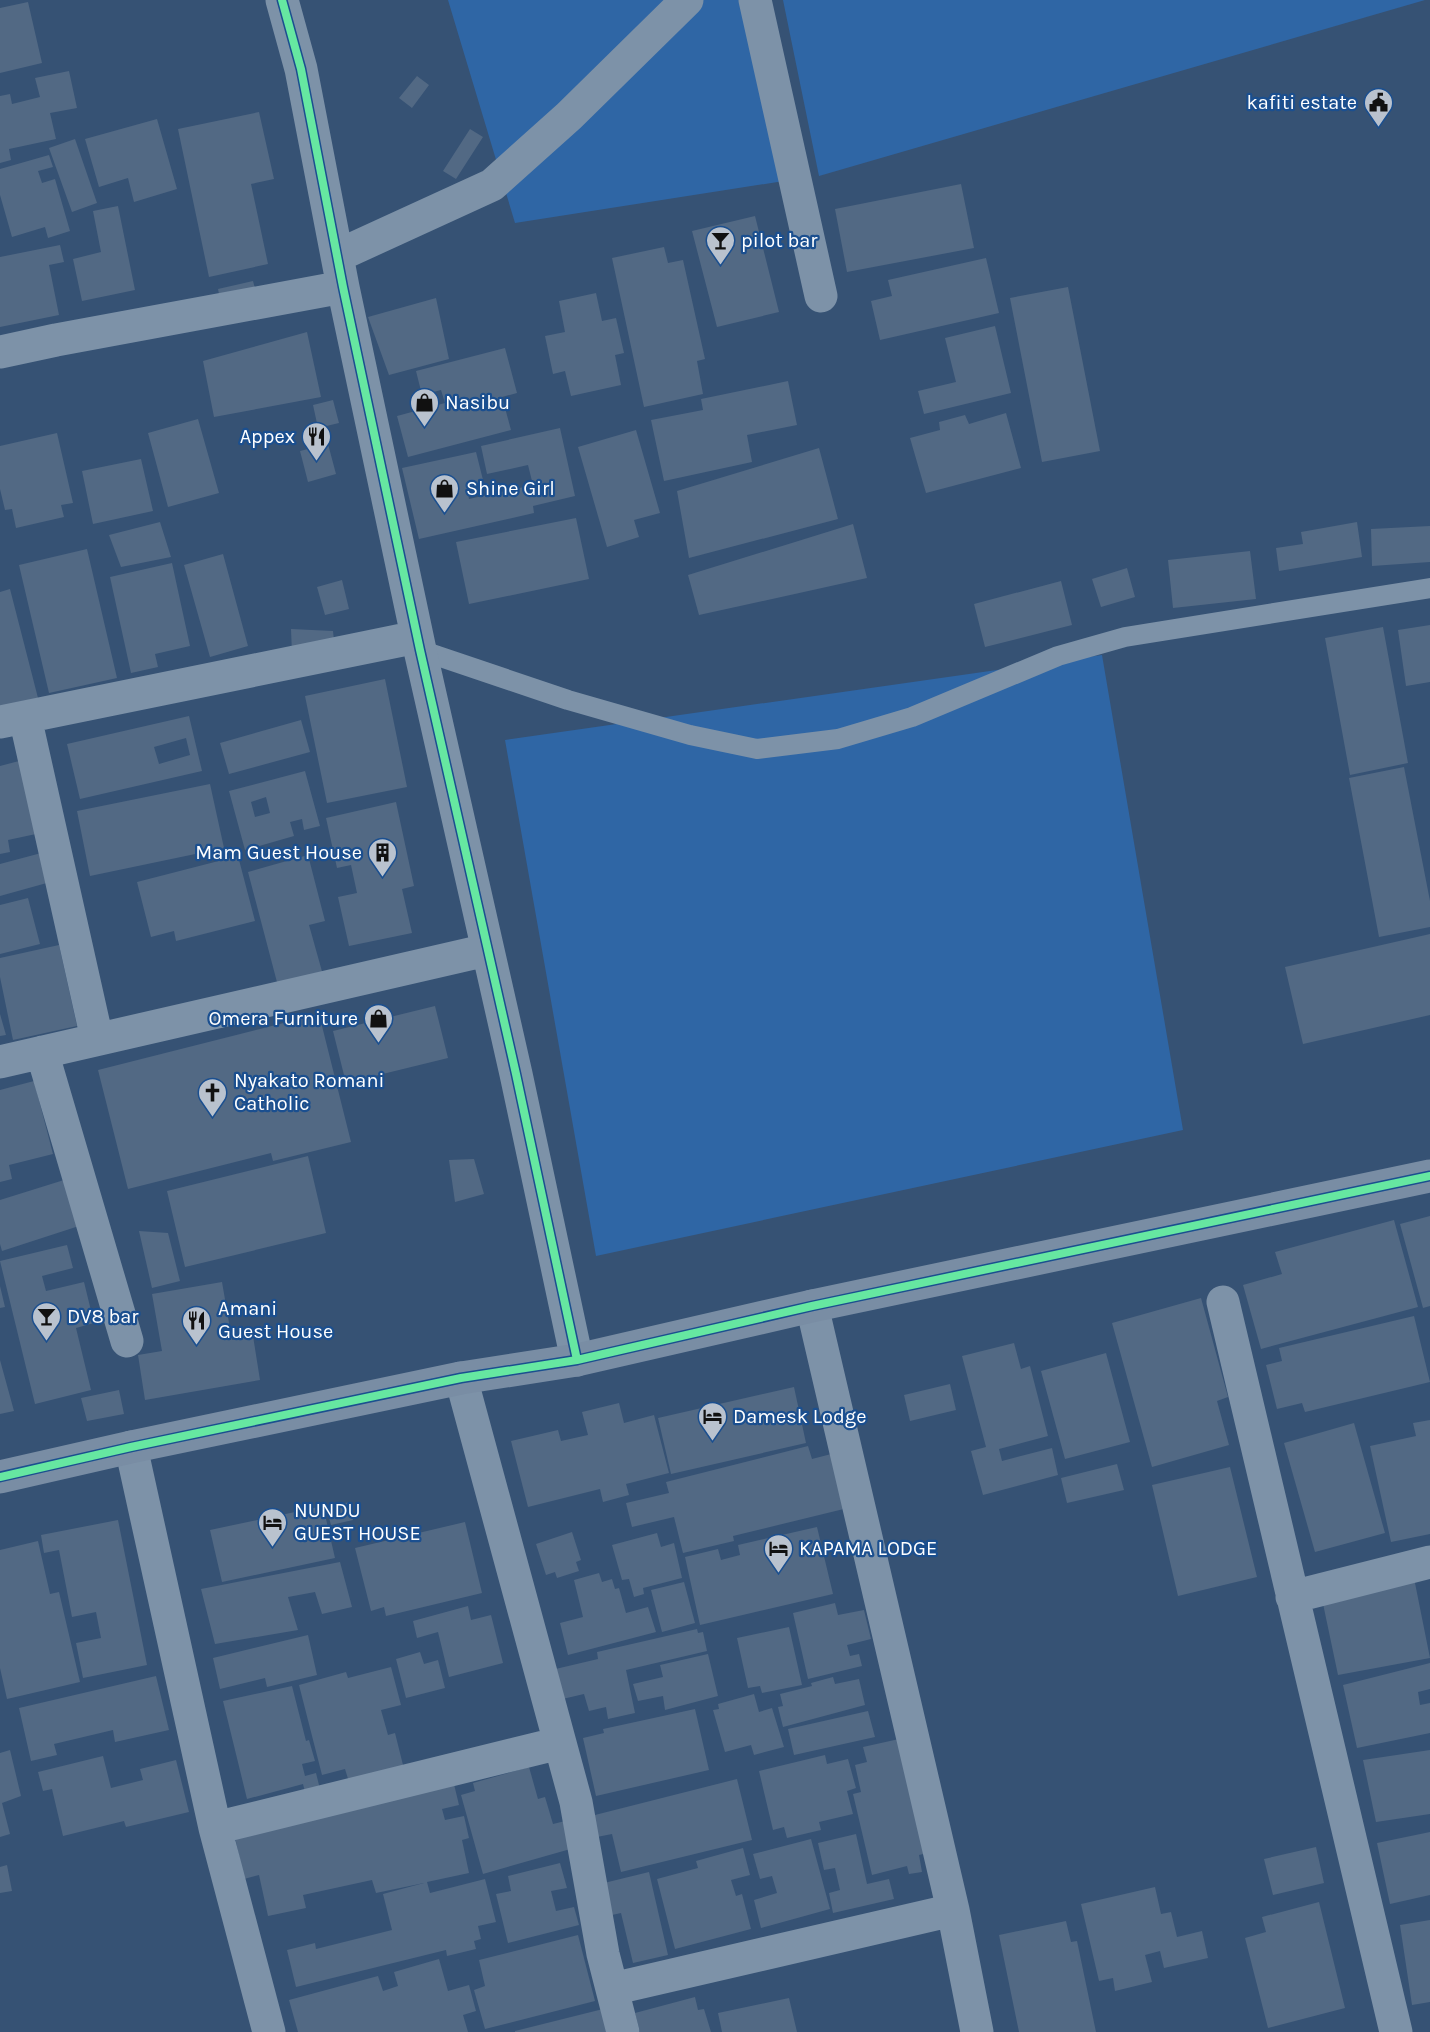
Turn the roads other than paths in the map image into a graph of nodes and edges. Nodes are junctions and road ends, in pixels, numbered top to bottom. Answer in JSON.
{"nodes":[{"id":1,"x":282,"y":0,"type":"edge"},
{"id":2,"x":687,"y":0,"type":"edge"},
{"id":3,"x":755,"y":0,"type":"edge"},
{"id":4,"x":340,"y":272,"type":"junction"},
{"id":5,"x":821,"y":296,"type":"dead end"},
{"id":6,"x":0,"y":352,"type":"edge"},
{"id":7,"x":1430,"y":588,"type":"edge"},
{"id":8,"x":419,"y":643,"type":"junction"},
{"id":9,"x":12,"y":720,"type":"edge"},
{"id":10,"x":487,"y":950,"type":"junction"},
{"id":11,"x":97,"y":1039,"type":"junction"},
{"id":12,"x":42,"y":1052,"type":"junction"},
{"id":13,"x":0,"y":1062,"type":"edge"},
{"id":14,"x":1430,"y":1176,"type":"edge"},
{"id":15,"x":1222,"y":1302,"type":"dead end"},
{"id":16,"x":812,"y":1306,"type":"junction"},
{"id":17,"x":127,"y":1341,"type":"dead end"},
{"id":18,"x":577,"y":1360,"type":"junction"},
{"id":19,"x":461,"y":1378,"type":"junction"},
{"id":20,"x":130,"y":1447,"type":"junction"},
{"id":21,"x":0,"y":1478,"type":"edge"},
{"id":22,"x":1430,"y":1562,"type":"edge"},
{"id":23,"x":1292,"y":1597,"type":"junction"},
{"id":24,"x":560,"y":1743,"type":"junction"},
{"id":25,"x":215,"y":1828,"type":"junction"},
{"id":26,"x":953,"y":1910,"type":"junction"},
{"id":27,"x":612,"y":1989,"type":"junction"},
{"id":28,"x":269,"y":2032,"type":"edge"},
{"id":29,"x":623,"y":2032,"type":"edge"},
{"id":30,"x":977,"y":2032,"type":"edge"},
{"id":31,"x":1396,"y":2032,"type":"edge"}],
"edges":[{"from":1,"to":4,"type":"street"},
{"from":2,"to":4,"type":"street"},
{"from":3,"to":5,"type":"street"},
{"from":4,"to":6,"type":"street"},
{"from":4,"to":8,"type":"street"},
{"from":7,"to":8,"type":"lane"},
{"from":8,"to":9,"type":"street"},
{"from":8,"to":10,"type":"street"},
{"from":9,"to":11,"type":"street"},
{"from":10,"to":11,"type":"street"},
{"from":10,"to":18,"type":"street"},
{"from":11,"to":12,"type":"street"},
{"from":12,"to":13,"type":"street"},
{"from":12,"to":17,"type":"street"},
{"from":14,"to":16,"type":"street"},
{"from":15,"to":23,"type":"street"},
{"from":16,"to":18,"type":"street"},
{"from":16,"to":26,"type":"street"},
{"from":18,"to":19,"type":"street"},
{"from":19,"to":20,"type":"street"},
{"from":19,"to":24,"type":"street"},
{"from":20,"to":21,"type":"street"},
{"from":20,"to":25,"type":"street"},
{"from":22,"to":23,"type":"street"},
{"from":23,"to":31,"type":"street"},
{"from":24,"to":25,"type":"street"},
{"from":24,"to":27,"type":"street"},
{"from":25,"to":28,"type":"street"},
{"from":26,"to":27,"type":"street"},
{"from":26,"to":30,"type":"street"},
{"from":27,"to":29,"type":"street"}]}
